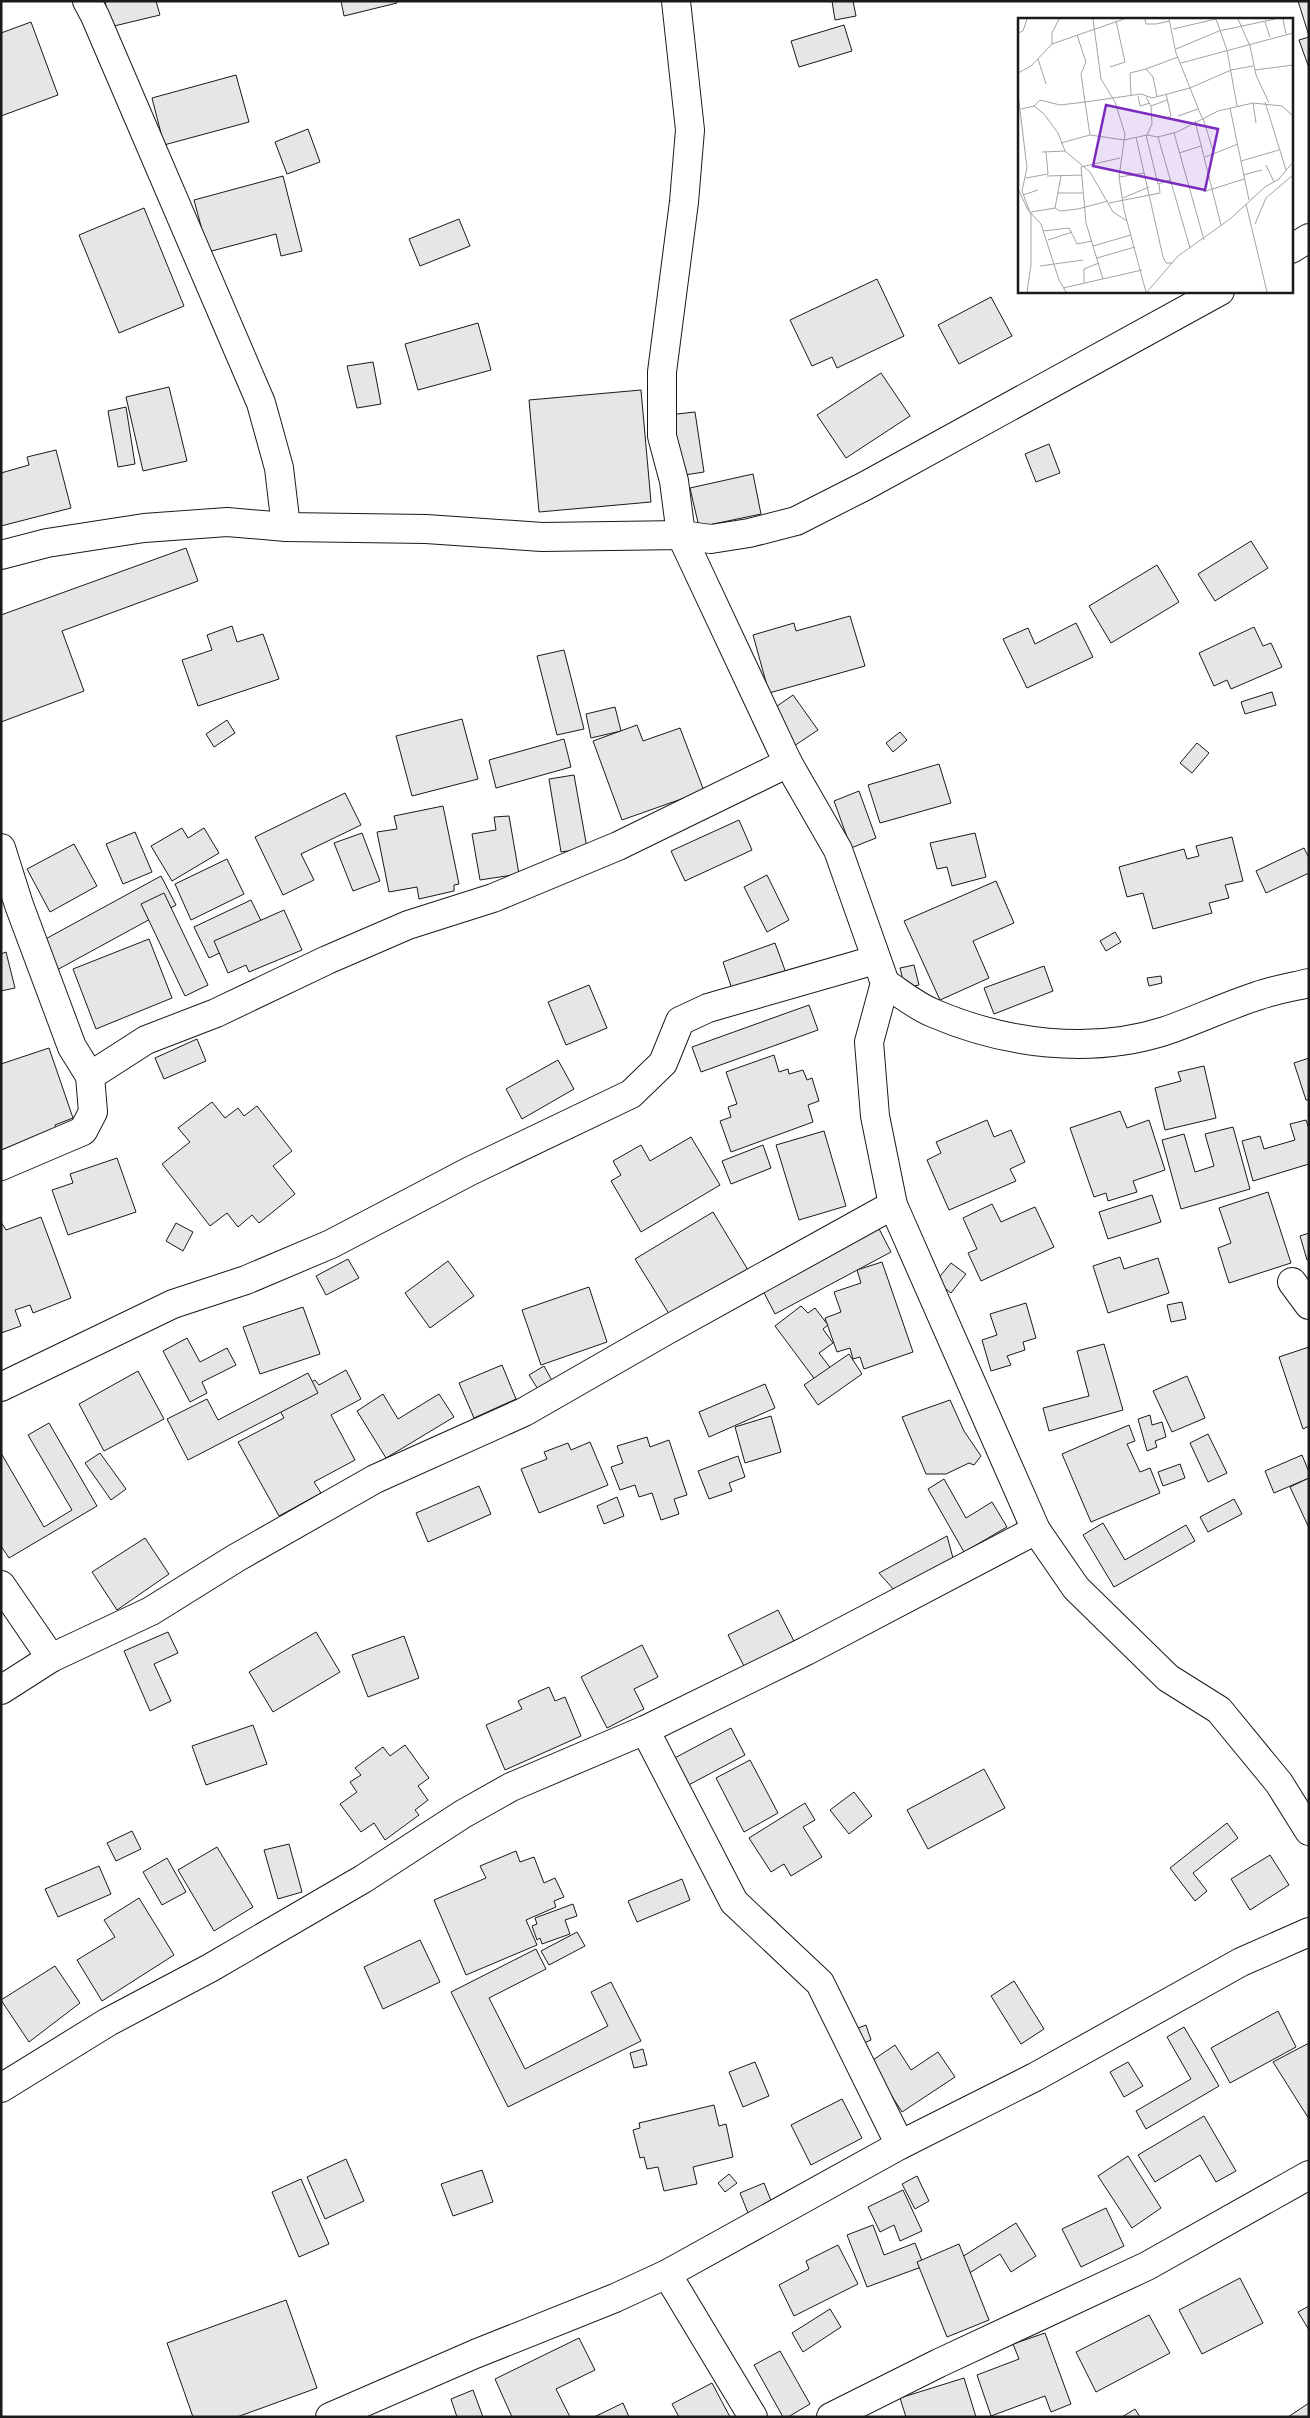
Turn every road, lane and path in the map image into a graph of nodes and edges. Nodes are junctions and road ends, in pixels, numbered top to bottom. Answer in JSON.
{"nodes":[{"id":1,"x":87,"y":1,"type":"edge"},
{"id":2,"x":676,"y":1,"type":"edge"},
{"id":3,"x":1309,"y":238,"type":"edge"},
{"id":4,"x":1292,"y":248,"type":"edge"},
{"id":5,"x":1218,"y":292,"type":"edge"},
{"id":6,"x":286,"y":527,"type":"junction"},
{"id":7,"x":681,"y":535,"type":"junction"},
{"id":8,"x":1,"y":555,"type":"edge"},
{"id":9,"x":788,"y":763,"type":"junction"},
{"id":10,"x":1,"y":848,"type":"edge"},
{"id":11,"x":880,"y":971,"type":"junction"},
{"id":12,"x":1309,"y":982,"type":"edge"},
{"id":13,"x":90,"y":1076,"type":"junction"},
{"id":14,"x":1,"y":1166,"type":"edge"},
{"id":15,"x":893,"y":1205,"type":"junction"},
{"id":16,"x":1292,"y":1282,"type":"dead end"},
{"id":17,"x":1309,"y":1305,"type":"edge"},
{"id":18,"x":1,"y":1387,"type":"edge"},
{"id":19,"x":1036,"y":1530,"type":"junction"},
{"id":20,"x":1,"y":1585,"type":"edge"},
{"id":21,"x":51,"y":1658,"type":"junction"},
{"id":22,"x":1,"y":1690,"type":"edge"},
{"id":23,"x":645,"y":1730,"type":"junction"},
{"id":24,"x":1309,"y":1831,"type":"edge"},
{"id":25,"x":1309,"y":1932,"type":"edge"},
{"id":26,"x":1,"y":2088,"type":"edge"},
{"id":27,"x":900,"y":2145,"type":"junction"},
{"id":28,"x":1309,"y":2175,"type":"edge"},
{"id":29,"x":667,"y":2274,"type":"junction"},
{"id":30,"x":330,"y":2417,"type":"edge"},
{"id":31,"x":753,"y":2417,"type":"edge"},
{"id":32,"x":831,"y":2417,"type":"edge"}],
"edges":[{"from":1,"to":6,"type":"street"},
{"from":2,"to":7,"type":"street"},
{"from":3,"to":4,"type":"street"},
{"from":5,"to":7,"type":"street"},
{"from":6,"to":7,"type":"street"},
{"from":6,"to":8,"type":"street"},
{"from":7,"to":9,"type":"street"},
{"from":9,"to":11,"type":"street"},
{"from":9,"to":13,"type":"street"},
{"from":10,"to":13,"type":"street"},
{"from":11,"to":12,"type":"street"},
{"from":11,"to":15,"type":"street"},
{"from":11,"to":18,"type":"street"},
{"from":13,"to":14,"type":"street"},
{"from":15,"to":19,"type":"street"},
{"from":15,"to":21,"type":"street"},
{"from":16,"to":17,"type":"street"},
{"from":19,"to":23,"type":"street"},
{"from":19,"to":24,"type":"street"},
{"from":20,"to":21,"type":"street"},
{"from":21,"to":22,"type":"street"},
{"from":23,"to":26,"type":"street"},
{"from":23,"to":27,"type":"street"},
{"from":25,"to":27,"type":"street"},
{"from":27,"to":29,"type":"street"},
{"from":28,"to":32,"type":"street"},
{"from":29,"to":30,"type":"street"},
{"from":29,"to":31,"type":"street"}]}
